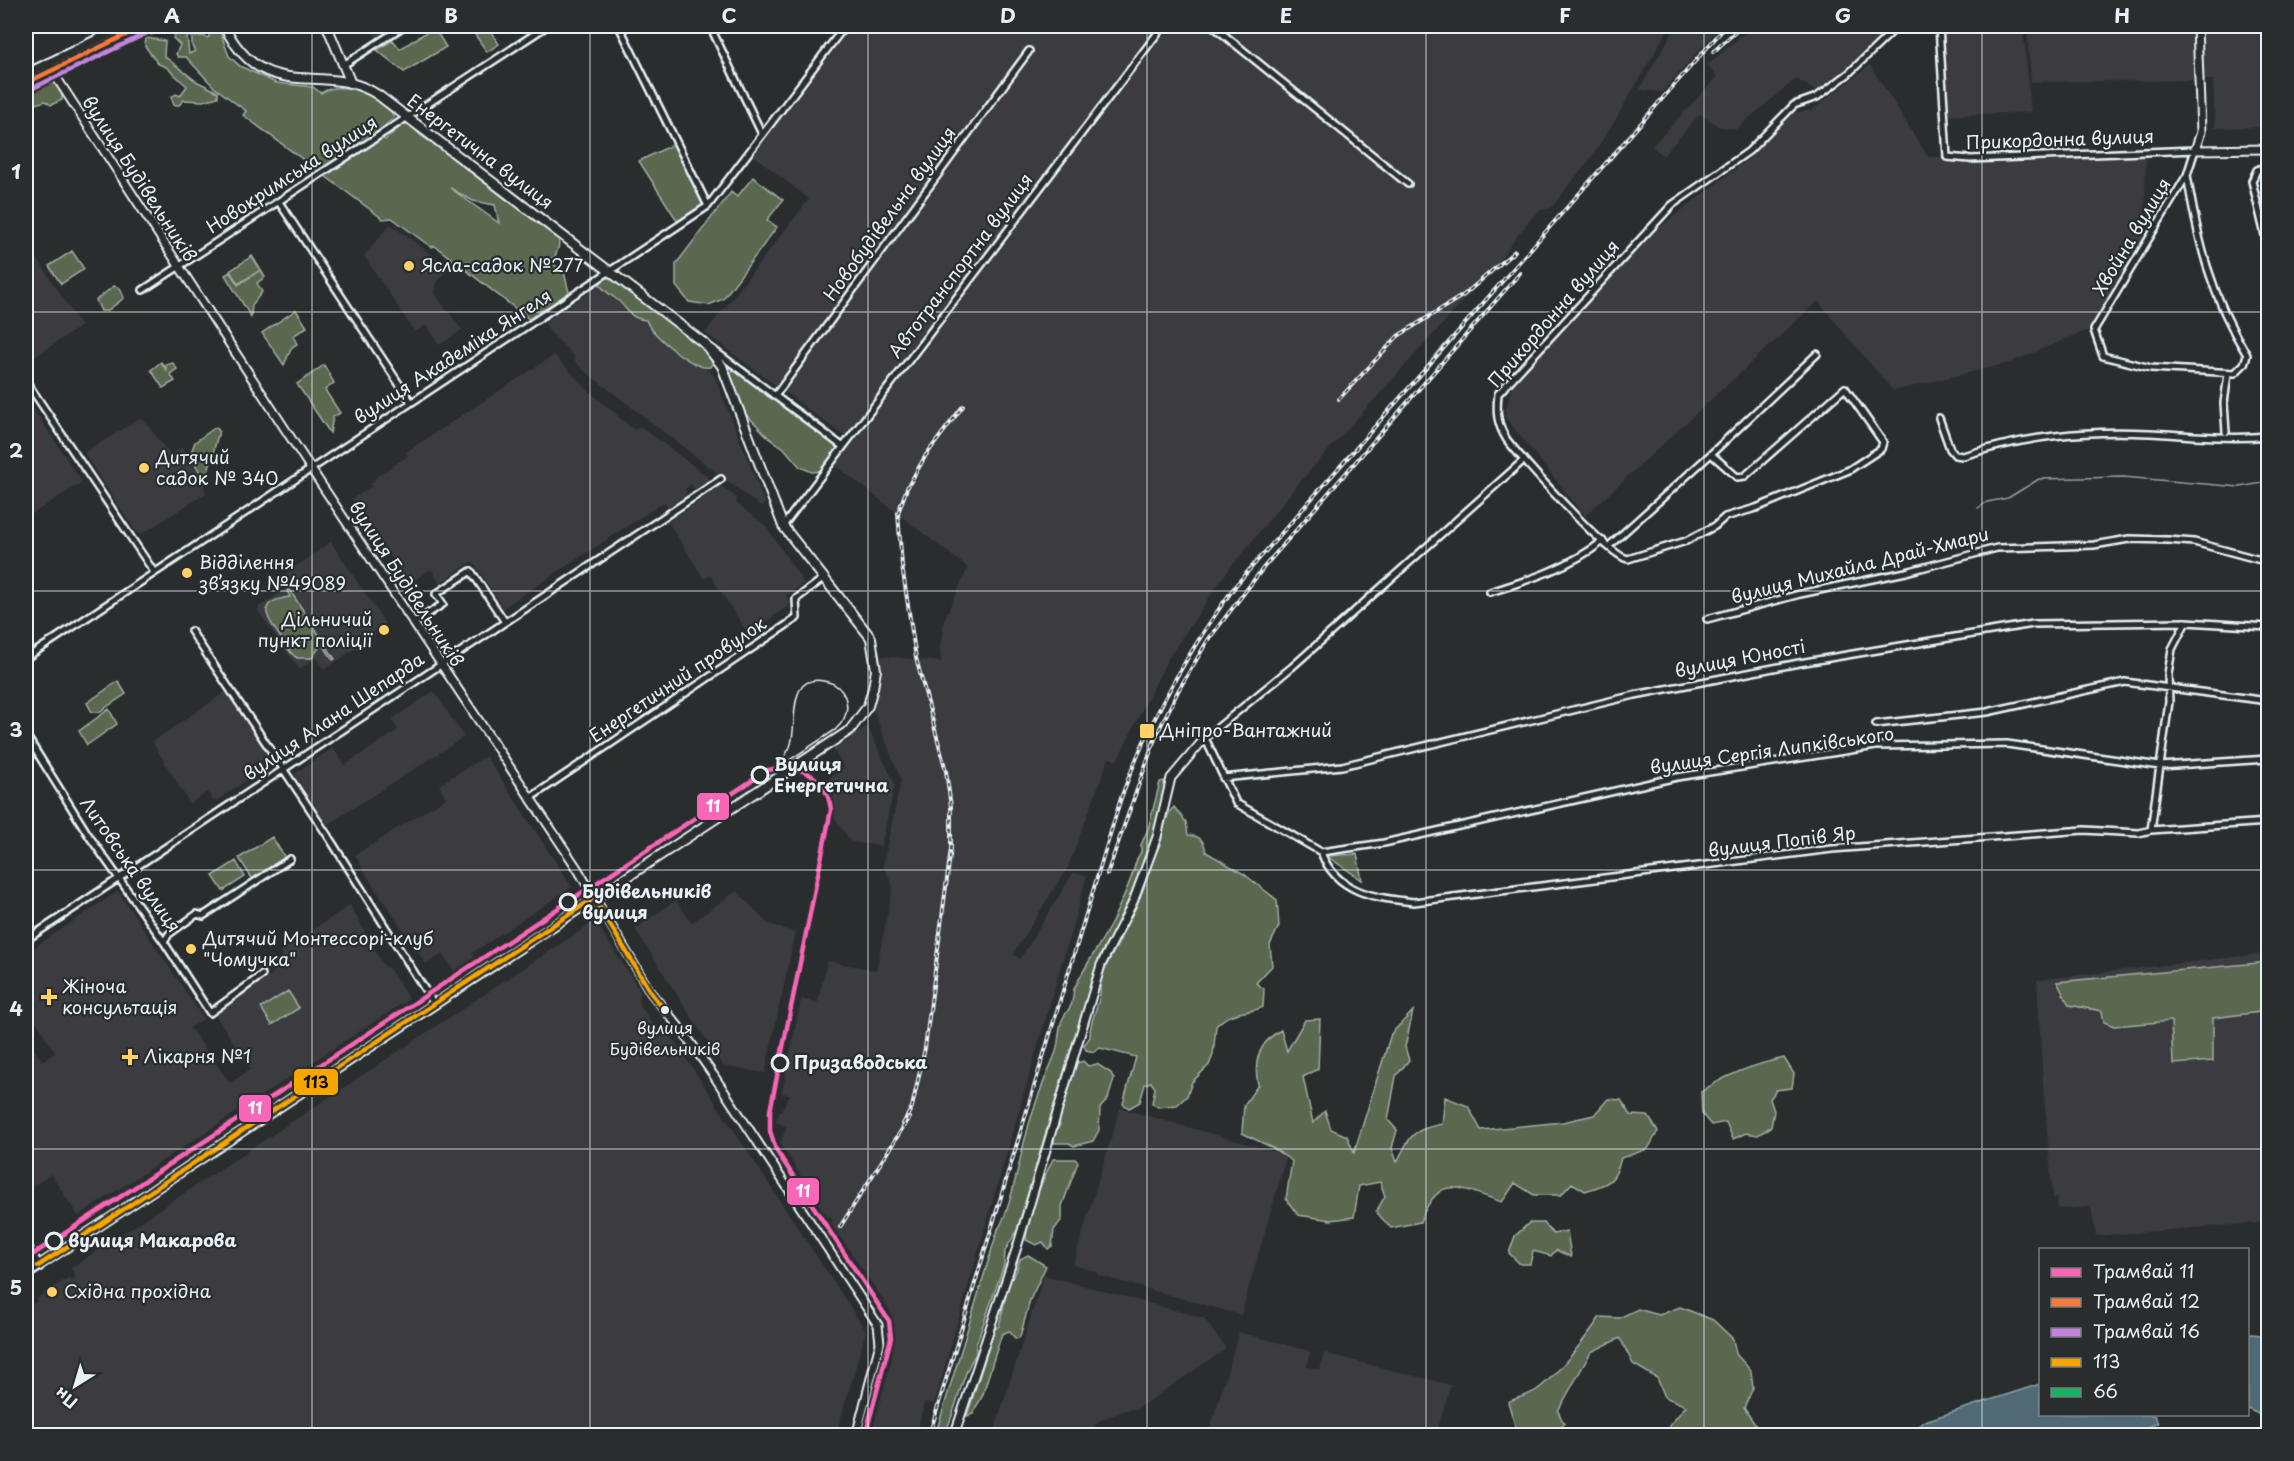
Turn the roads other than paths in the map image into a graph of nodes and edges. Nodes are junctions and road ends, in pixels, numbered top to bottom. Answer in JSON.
{"nodes":[{"id":1,"x":125,"y":26,"type":"edge"},
{"id":2,"x":157,"y":26,"type":"edge"},
{"id":3,"x":224,"y":26,"type":"edge"},
{"id":4,"x":327,"y":26,"type":"edge"},
{"id":5,"x":404,"y":26,"type":"edge"},
{"id":6,"x":547,"y":26,"type":"edge"},
{"id":7,"x":619,"y":26,"type":"edge"},
{"id":8,"x":710,"y":26,"type":"edge"},
{"id":9,"x":845,"y":26,"type":"edge"},
{"id":10,"x":1163,"y":26,"type":"edge"},
{"id":11,"x":1213,"y":26,"type":"edge"},
{"id":12,"x":1898,"y":26,"type":"edge"},
{"id":13,"x":1939,"y":26,"type":"edge"},
{"id":14,"x":2197,"y":26,"type":"edge"},
{"id":15,"x":1029,"y":51,"type":"dead end"},
{"id":16,"x":47,"y":63,"type":"junction"},
{"id":17,"x":345,"y":64,"type":"junction"},
{"id":18,"x":26,"y":74,"type":"edge"},
{"id":19,"x":53,"y":75,"type":"junction"},
{"id":20,"x":350,"y":81,"type":"junction"},
{"id":21,"x":26,"y":88,"type":"edge"},
{"id":22,"x":408,"y":116,"type":"junction"},
{"id":23,"x":762,"y":134,"type":"junction"},
{"id":24,"x":2268,"y":149,"type":"edge"},
{"id":25,"x":2195,"y":150,"type":"junction"},
{"id":26,"x":2268,"y":165,"type":"edge"},
{"id":27,"x":2187,"y":175,"type":"junction"},
{"id":28,"x":1408,"y":184,"type":"dead end"},
{"id":29,"x":279,"y":202,"type":"junction"},
{"id":30,"x":708,"y":206,"type":"junction"},
{"id":31,"x":2268,"y":248,"type":"edge"},
{"id":32,"x":179,"y":267,"type":"junction"},
{"id":33,"x":611,"y":271,"type":"junction"},
{"id":34,"x":143,"y":291,"type":"dead end"},
{"id":35,"x":705,"y":344,"type":"junction"},
{"id":36,"x":1817,"y":354,"type":"dead end"},
{"id":37,"x":2228,"y":374,"type":"junction"},
{"id":38,"x":26,"y":381,"type":"edge"},
{"id":39,"x":775,"y":396,"type":"junction"},
{"id":40,"x":411,"y":402,"type":"junction"},
{"id":41,"x":1939,"y":418,"type":"dead end"},
{"id":42,"x":2226,"y":432,"type":"dead end"},
{"id":43,"x":2268,"y":436,"type":"edge"},
{"id":44,"x":842,"y":446,"type":"junction"},
{"id":45,"x":1711,"y":454,"type":"junction"},
{"id":46,"x":1524,"y":460,"type":"junction"},
{"id":47,"x":312,"y":469,"type":"junction"},
{"id":48,"x":720,"y":479,"type":"dead end"},
{"id":49,"x":783,"y":526,"type":"junction"},
{"id":50,"x":1603,"y":541,"type":"junction"},
{"id":51,"x":1609,"y":546,"type":"junction"},
{"id":52,"x":2268,"y":562,"type":"edge"},
{"id":53,"x":154,"y":572,"type":"junction"},
{"id":54,"x":824,"y":578,"type":"junction"},
{"id":55,"x":1490,"y":592,"type":"dead end"},
{"id":56,"x":1707,"y":619,"type":"dead end"},
{"id":57,"x":505,"y":622,"type":"junction"},
{"id":58,"x":2186,"y":622,"type":"junction"},
{"id":59,"x":414,"y":623,"type":"junction"},
{"id":60,"x":2268,"y":627,"type":"edge"},
{"id":61,"x":191,"y":631,"type":"dead end"},
{"id":62,"x":26,"y":658,"type":"edge"},
{"id":63,"x":441,"y":664,"type":"junction"},
{"id":64,"x":2170,"y":688,"type":"junction"},
{"id":65,"x":2268,"y":701,"type":"edge"},
{"id":66,"x":1876,"y":724,"type":"dead end"},
{"id":67,"x":26,"y":735,"type":"edge"},
{"id":68,"x":1205,"y":738,"type":"junction"},
{"id":69,"x":2268,"y":759,"type":"edge"},
{"id":70,"x":2160,"y":766,"type":"junction"},
{"id":71,"x":283,"y":769,"type":"junction"},
{"id":72,"x":1224,"y":778,"type":"junction"},
{"id":73,"x":530,"y":798,"type":"junction"},
{"id":74,"x":2268,"y":822,"type":"edge"},
{"id":75,"x":2151,"y":830,"type":"junction"},
{"id":76,"x":1321,"y":852,"type":"junction"},
{"id":77,"x":290,"y":859,"type":"dead end"},
{"id":78,"x":117,"y":879,"type":"junction"},
{"id":79,"x":594,"y":897,"type":"junction"},
{"id":80,"x":26,"y":940,"type":"edge"},
{"id":81,"x":165,"y":942,"type":"junction"},
{"id":82,"x":262,"y":975,"type":"dead end"},
{"id":83,"x":434,"y":1004,"type":"junction"},
{"id":84,"x":26,"y":1247,"type":"edge"},
{"id":85,"x":38,"y":1266,"type":"junction"},
{"id":86,"x":26,"y":1274,"type":"edge"},
{"id":87,"x":856,"y":1436,"type":"edge"},
{"id":88,"x":954,"y":1436,"type":"edge"}],
"edges":[{"from":1,"to":16,"type":"main road"},
{"from":2,"to":19,"type":"main road"},
{"from":3,"to":20,"type":"main road","name":"Енергетична вулиця"},
{"from":4,"to":17,"type":"main road"},
{"from":5,"to":17,"type":"street"},
{"from":6,"to":22,"type":"street","name":"Новокримська вулиця"},
{"from":7,"to":30,"type":"street"},
{"from":8,"to":23,"type":"street"},
{"from":9,"to":23,"type":"street","name":"вулиця Академіка Янгеля"},
{"from":10,"to":44,"type":"street","name":"Автотранспортна вулиця"},
{"from":11,"to":28,"type":"street"},
{"from":12,"to":46,"type":"street","name":"Прикордонна вулиця"},
{"from":13,"to":25,"type":"street","name":"Прикордонна вулиця"},
{"from":14,"to":25,"type":"street"},
{"from":15,"to":39,"type":"street","name":"Новобудівельна вулиця"},
{"from":16,"to":18,"type":"main road"},
{"from":16,"to":19,"type":"street","name":"вулиця Будівельників"},
{"from":17,"to":20,"type":"main road"},
{"from":19,"to":21,"type":"main road"},
{"from":19,"to":32,"type":"street","name":"вулиця Будівельників"},
{"from":20,"to":22,"type":"main road","name":"Енергетична вулиця"},
{"from":22,"to":29,"type":"street","name":"Новокримська вулиця"},
{"from":22,"to":33,"type":"main road","name":"Енергетична вулиця"},
{"from":23,"to":30,"type":"street","name":"вулиця Академіка Янгеля"},
{"from":24,"to":25,"type":"street","name":"Прикордонна вулиця"},
{"from":25,"to":27,"type":"street"},
{"from":26,"to":31,"type":"street"},
{"from":27,"to":37,"type":"street","name":"Хвойна вулиця"},
{"from":27,"to":37,"type":"street","name":"Хвойна вулиця"},
{"from":29,"to":32,"type":"street","name":"Новокримська вулиця"},
{"from":29,"to":40,"type":"street"},
{"from":30,"to":33,"type":"street","name":"вулиця Академіка Янгеля"},
{"from":32,"to":34,"type":"street","name":"Новокримська вулиця"},
{"from":32,"to":47,"type":"street","name":"вулиця Будівельників"},
{"from":33,"to":35,"type":"main road","name":"Енергетична вулиця"},
{"from":33,"to":40,"type":"street","name":"вулиця Академіка Янгеля"},
{"from":35,"to":39,"type":"street","name":"Енергетична вулиця"},
{"from":35,"to":49,"type":"main road","name":"Енергетична вулиця"},
{"from":36,"to":45,"type":"street"},
{"from":37,"to":42,"type":"street"},
{"from":38,"to":53,"type":"street"},
{"from":39,"to":44,"type":"street","name":"Енергетична вулиця"},
{"from":40,"to":47,"type":"street","name":"вулиця Академіка Янгеля"},
{"from":41,"to":43,"type":"street"},
{"from":44,"to":49,"type":"street","name":"Автотранспортна вулиця"},
{"from":45,"to":51,"type":"street"},
{"from":45,"to":51,"type":"street"},
{"from":46,"to":50,"type":"street","name":"Прикордонна вулиця"},
{"from":46,"to":68,"type":"street"},
{"from":47,"to":53,"type":"street","name":"вулиця Академіка Янгеля"},
{"from":47,"to":59,"type":"street","name":"вулиця Будівельників"},
{"from":48,"to":57,"type":"street","name":"вулиця Алана Шепарда"},
{"from":49,"to":54,"type":"main road","name":"Енергетична вулиця"},
{"from":50,"to":51,"type":"street","name":"Прикордонна вулиця"},
{"from":50,"to":55,"type":"street"},
{"from":52,"to":56,"type":"street","name":"вулиця Михайла Драй-Хмари"},
{"from":53,"to":62,"type":"street","name":"вулиця Академіка Янгеля"},
{"from":54,"to":73,"type":"street","name":"Енергетичний провулок"},
{"from":54,"to":79,"type":"main road","name":"Енергетична вулиця"},
{"from":57,"to":59,"type":"street"},
{"from":57,"to":63,"type":"street","name":"вулиця Алана Шепарда"},
{"from":58,"to":60,"type":"street","name":"вулиця Юності"},
{"from":58,"to":64,"type":"street"},
{"from":58,"to":72,"type":"street","name":"вулиця Юності"},
{"from":59,"to":63,"type":"street","name":"вулиця Будівельників"},
{"from":61,"to":71,"type":"street"},
{"from":63,"to":71,"type":"street","name":"вулиця Алана Шепарда"},
{"from":63,"to":73,"type":"street","name":"вулиця Будівельників"},
{"from":64,"to":65,"type":"street","name":"вулиця Сергія Липківського"},
{"from":64,"to":66,"type":"street","name":"вулиця Сергія Липківського"},
{"from":64,"to":70,"type":"street"},
{"from":67,"to":78,"type":"street","name":"Литовська вулиця"},
{"from":68,"to":72,"type":"street"},
{"from":68,"to":88,"type":"street"},
{"from":69,"to":70,"type":"street","name":"вулиця Сергія Липківського"},
{"from":70,"to":75,"type":"street"},
{"from":70,"to":76,"type":"street","name":"вулиця Сергія Липківського"},
{"from":71,"to":78,"type":"street","name":"вулиця Алана Шепарда"},
{"from":71,"to":83,"type":"street"},
{"from":72,"to":76,"type":"street"},
{"from":73,"to":79,"type":"street","name":"вулиця Будівельників"},
{"from":74,"to":75,"type":"street","name":"вулиця Попів Яр"},
{"from":75,"to":76,"type":"street","name":"вулиця Попів Яр"},
{"from":77,"to":81,"type":"street"},
{"from":78,"to":80,"type":"street","name":"вулиця Алана Шепарда"},
{"from":78,"to":81,"type":"street","name":"Литовська вулиця"},
{"from":79,"to":83,"type":"main road"},
{"from":79,"to":87,"type":"street","name":"вулиця Будівельників"},
{"from":81,"to":82,"type":"street","name":"Литовська вулиця"},
{"from":83,"to":85,"type":"main road"},
{"from":84,"to":85,"type":"main road"},
{"from":85,"to":86,"type":"main road"}]}
